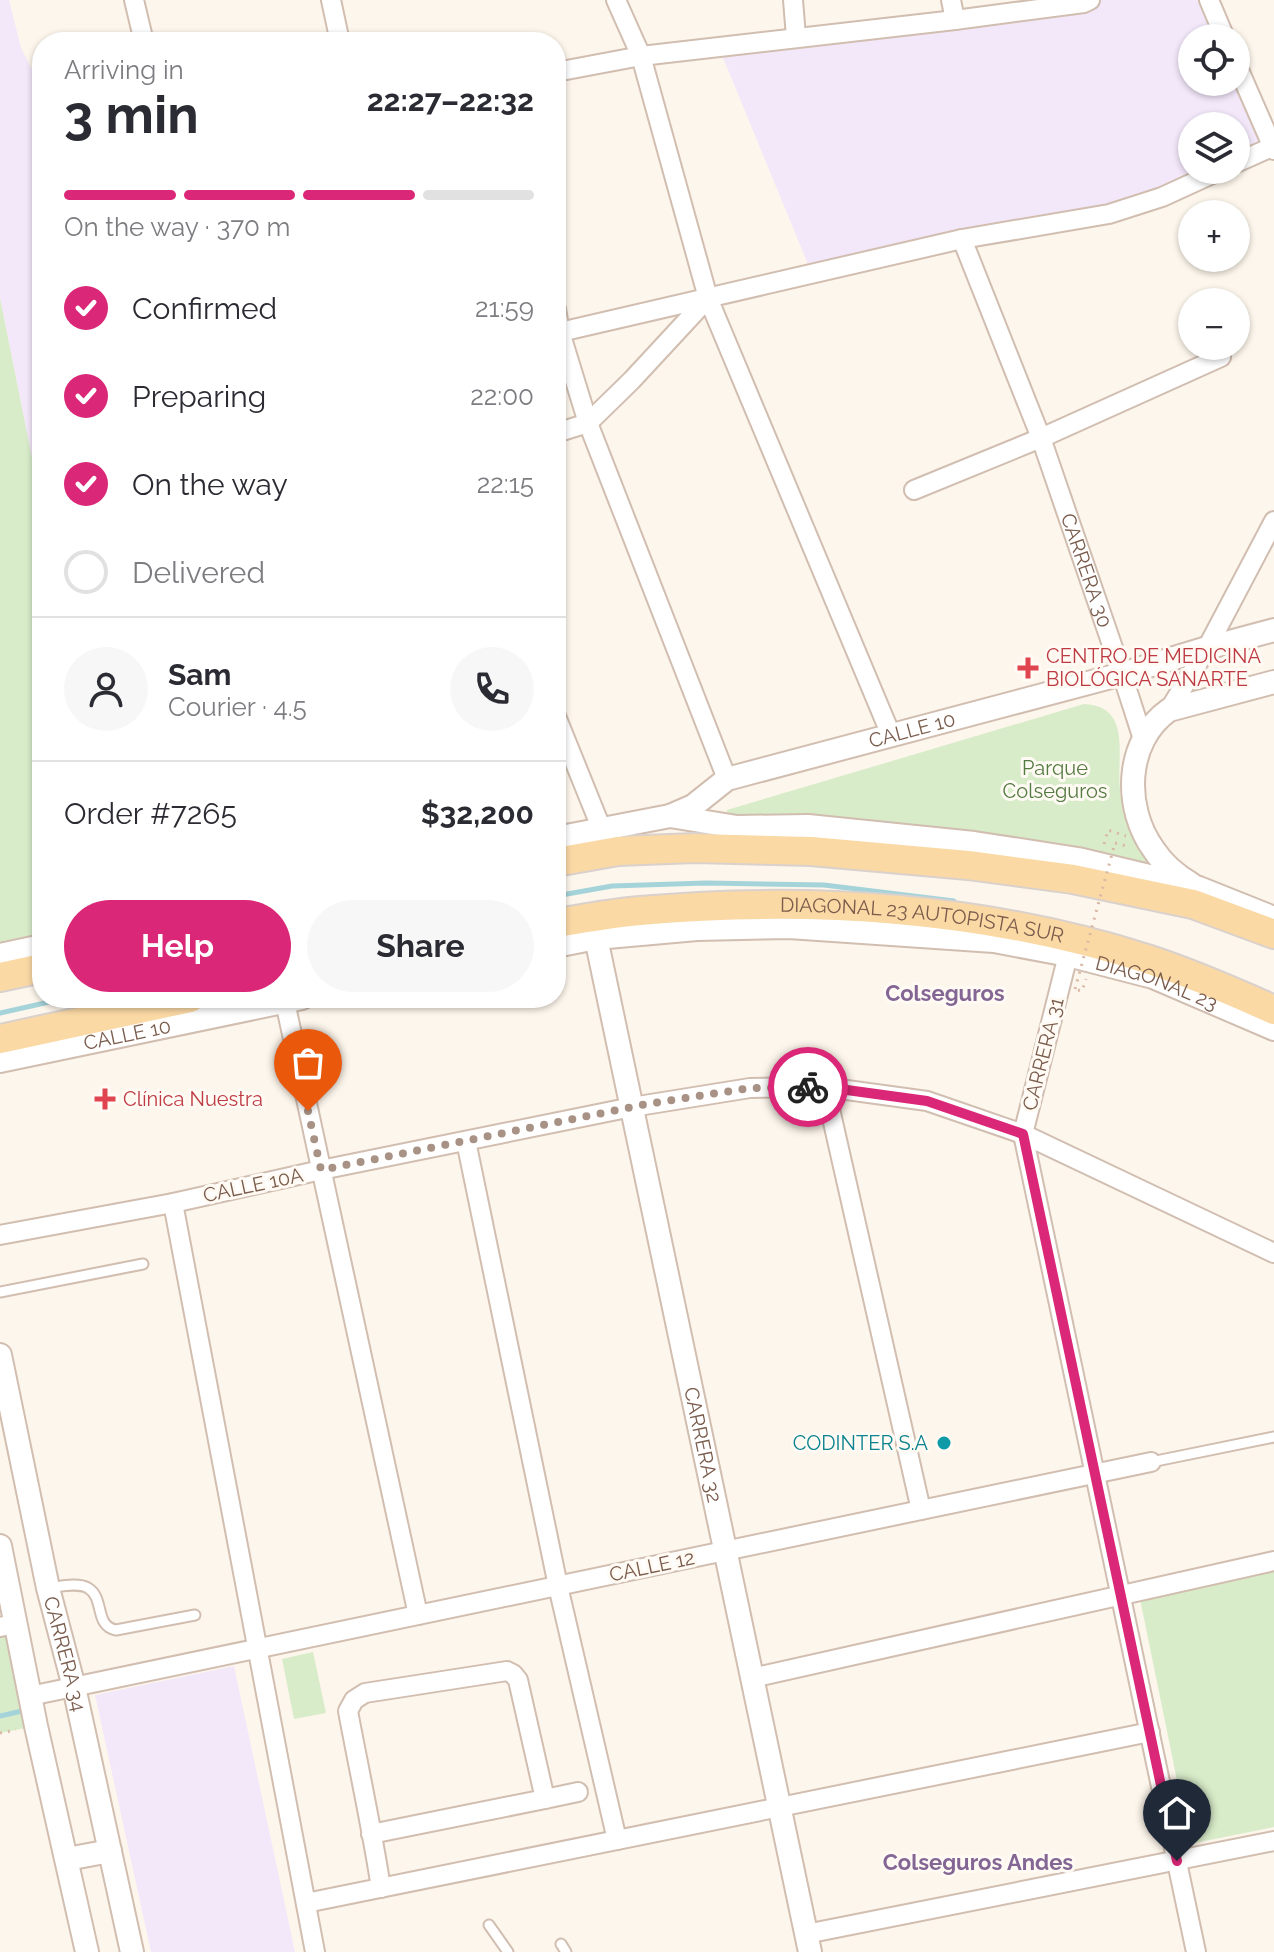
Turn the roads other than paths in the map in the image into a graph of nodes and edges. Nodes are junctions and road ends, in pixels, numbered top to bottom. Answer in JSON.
{"nodes":[{"id":1,"x":134,"y":0,"type":"edge"},
{"id":2,"x":331,"y":0,"type":"edge"},
{"id":3,"x":616,"y":0,"type":"edge"},
{"id":4,"x":793,"y":0,"type":"edge"},
{"id":5,"x":951,"y":0,"type":"edge"},
{"id":6,"x":1090,"y":0,"type":"edge"},
{"id":7,"x":1209,"y":0,"type":"edge"},
{"id":8,"x":955,"y":20,"type":"junction"},
{"id":9,"x":1219,"y":24,"type":"edge"},
{"id":10,"x":142,"y":32,"type":"edge"},
{"id":11,"x":338,"y":32,"type":"edge"},
{"id":12,"x":796,"y":37,"type":"junction"},
{"id":13,"x":641,"y":56,"type":"junction"},
{"id":14,"x":566,"y":70,"type":"edge"},
{"id":15,"x":1250,"y":95,"type":"edge"},
{"id":16,"x":1273,"y":148,"type":"edge"},
{"id":17,"x":1250,"y":157,"type":"edge"},
{"id":18,"x":1190,"y":184,"type":"edge"},
{"id":19,"x":962,"y":239,"type":"junction"},
{"id":20,"x":708,"y":298,"type":"junction"},
{"id":21,"x":566,"y":330,"type":"edge"},
{"id":22,"x":566,"y":356,"type":"edge"},
{"id":23,"x":1214,"y":360,"type":"edge"},
{"id":24,"x":588,"y":423,"type":"junction"},
{"id":25,"x":566,"y":430,"type":"edge"},
{"id":26,"x":1041,"y":438,"type":"junction"},
{"id":27,"x":914,"y":490,"type":"dead end"},
{"id":28,"x":1274,"y":521,"type":"edge"},
{"id":29,"x":1274,"y":630,"type":"edge"},
{"id":30,"x":1207,"y":648,"type":"junction"},
{"id":31,"x":1122,"y":674,"type":"junction"},
{"id":32,"x":1274,"y":682,"type":"edge"},
{"id":33,"x":1169,"y":710,"type":"junction"},
{"id":34,"x":891,"y":735,"type":"junction"},
{"id":35,"x":1143,"y":739,"type":"junction"},
{"id":36,"x":566,"y":741,"type":"edge"},
{"id":37,"x":727,"y":779,"type":"junction"},
{"id":38,"x":670,"y":816,"type":"junction"},
{"id":39,"x":602,"y":830,"type":"junction"},
{"id":40,"x":566,"y":836,"type":"edge"},
{"id":41,"x":988,"y":856,"type":"junction"},
{"id":42,"x":566,"y":860,"type":"edge"},
{"id":43,"x":1199,"y":888,"type":"junction"},
{"id":44,"x":1274,"y":918,"type":"edge"},
{"id":45,"x":566,"y":922,"type":"edge"},
{"id":46,"x":1274,"y":934,"type":"edge"},
{"id":47,"x":596,"y":938,"type":"junction"},
{"id":48,"x":566,"y":944,"type":"edge"},
{"id":49,"x":32,"y":948,"type":"edge"},
{"id":50,"x":0,"y":955,"type":"edge"},
{"id":51,"x":1068,"y":955,"type":"junction"},
{"id":52,"x":32,"y":970,"type":"edge"},
{"id":53,"x":0,"y":977,"type":"edge"},
{"id":54,"x":144,"y":1008,"type":"edge"},
{"id":55,"x":255,"y":1008,"type":"edge"},
{"id":56,"x":294,"y":1008,"type":"edge"},
{"id":57,"x":1274,"y":1010,"type":"edge"},
{"id":58,"x":1274,"y":1029,"type":"edge"},
{"id":59,"x":0,"y":1039,"type":"edge"},
{"id":60,"x":0,"y":1061,"type":"edge"},
{"id":61,"x":825,"y":1087,"type":"junction"},
{"id":62,"x":632,"y":1107,"type":"junction"},
{"id":63,"x":1023,"y":1134,"type":"junction"},
{"id":64,"x":466,"y":1141,"type":"junction"},
{"id":65,"x":321,"y":1170,"type":"junction"},
{"id":66,"x":173,"y":1203,"type":"junction"},
{"id":67,"x":0,"y":1235,"type":"edge"},
{"id":68,"x":1274,"y":1253,"type":"edge"},
{"id":69,"x":143,"y":1264,"type":"dead end"},
{"id":70,"x":0,"y":1292,"type":"edge"},
{"id":71,"x":0,"y":1355,"type":"edge"},
{"id":72,"x":1274,"y":1437,"type":"edge"},
{"id":73,"x":1151,"y":1462,"type":"joint"},
{"id":74,"x":1095,"y":1474,"type":"junction"},
{"id":75,"x":921,"y":1510,"type":"junction"},
{"id":76,"x":0,"y":1546,"type":"edge"},
{"id":77,"x":726,"y":1551,"type":"junction"},
{"id":78,"x":1274,"y":1561,"type":"edge"},
{"id":79,"x":558,"y":1586,"type":"junction"},
{"id":80,"x":48,"y":1588,"type":"junction"},
{"id":81,"x":1120,"y":1595,"type":"junction"},
{"id":82,"x":195,"y":1615,"type":"dead end"},
{"id":83,"x":418,"y":1615,"type":"junction"},
{"id":84,"x":8,"y":1625,"type":"edge"},
{"id":85,"x":258,"y":1649,"type":"junction"},
{"id":86,"x":752,"y":1678,"type":"junction"},
{"id":87,"x":74,"y":1687,"type":"junction"},
{"id":88,"x":30,"y":1696,"type":"junction"},
{"id":89,"x":1150,"y":1732,"type":"junction"},
{"id":90,"x":578,"y":1792,"type":"dead end"},
{"id":91,"x":545,"y":1799,"type":"junction"},
{"id":92,"x":779,"y":1807,"type":"junction"},
{"id":93,"x":371,"y":1834,"type":"junction"},
{"id":94,"x":617,"y":1840,"type":"junction"},
{"id":95,"x":1274,"y":1841,"type":"edge"},
{"id":96,"x":110,"y":1851,"type":"junction"},
{"id":97,"x":67,"y":1859,"type":"junction"},
{"id":98,"x":1177,"y":1861,"type":"junction"},
{"id":99,"x":381,"y":1888,"type":"junction"},
{"id":100,"x":306,"y":1903,"type":"junction"},
{"id":101,"x":489,"y":1925,"type":"dead end"},
{"id":102,"x":808,"y":1943,"type":"edge"},
{"id":103,"x":87,"y":1952,"type":"edge"},
{"id":104,"x":132,"y":1952,"type":"edge"},
{"id":105,"x":315,"y":1952,"type":"edge"},
{"id":106,"x":508,"y":1952,"type":"edge"},
{"id":107,"x":1196,"y":1952,"type":"edge"}],
"edges":[{"from":1,"to":10,"type":"street"},
{"from":2,"to":11,"type":"street"},
{"from":3,"to":13,"type":"street"},
{"from":4,"to":12,"type":"street"},
{"from":5,"to":8,"type":"street"},
{"from":6,"to":8,"type":"street"},
{"from":7,"to":9,"type":"street"},
{"from":8,"to":12,"type":"street"},
{"from":12,"to":13,"type":"street"},
{"from":13,"to":14,"type":"street"},
{"from":13,"to":20,"type":"street"},
{"from":15,"to":16,"type":"street"},
{"from":16,"to":17,"type":"street"},
{"from":18,"to":19,"type":"street"},
{"from":19,"to":20,"type":"street"},
{"from":19,"to":26,"type":"street","name":"CARRERA 30"},
{"from":20,"to":21,"type":"street"},
{"from":20,"to":24,"type":"street"},
{"from":20,"to":34,"type":"street"},
{"from":22,"to":24,"type":"street"},
{"from":23,"to":26,"type":"street"},
{"from":24,"to":25,"type":"street"},
{"from":24,"to":37,"type":"street"},
{"from":26,"to":27,"type":"street"},
{"from":26,"to":31,"type":"street","name":"CARRERA 30"},
{"from":28,"to":30,"type":"street"},
{"from":29,"to":30,"type":"street","name":"CALLE 10"},
{"from":30,"to":31,"type":"street","name":"CALLE 10"},
{"from":30,"to":33,"type":"street"},
{"from":31,"to":34,"type":"street","name":"CALLE 10"},
{"from":31,"to":35,"type":"street","name":"CARRERA 30"},
{"from":32,"to":33,"type":"street"},
{"from":33,"to":35,"type":"street"},
{"from":34,"to":37,"type":"street","name":"CALLE 10"},
{"from":35,"to":43,"type":"street"},
{"from":36,"to":39,"type":"street"},
{"from":37,"to":38,"type":"street","name":"CALLE 10"},
{"from":38,"to":39,"type":"street","name":"CALLE 10"},
{"from":38,"to":41,"type":"street"},
{"from":39,"to":40,"type":"street","name":"CALLE 10"},
{"from":41,"to":42,"type":"main road"},
{"from":41,"to":43,"type":"street"},
{"from":41,"to":46,"type":"main road"},
{"from":43,"to":44,"type":"street"},
{"from":45,"to":57,"type":"main road","name":"DIAGONAL 23 AUTOPISTA SUR"},
{"from":47,"to":48,"type":"street","name":"DIAGONAL 23"},
{"from":47,"to":51,"type":"street","name":"DIAGONAL 23"},
{"from":47,"to":62,"type":"street","name":"CARRERA 32"},
{"from":49,"to":50,"type":"street"},
{"from":51,"to":58,"type":"street","name":"DIAGONAL 23"},
{"from":51,"to":63,"type":"street","name":"CARRERA 31"},
{"from":52,"to":53,"type":"main road"},
{"from":54,"to":59,"type":"main road","name":"CALLE 10"},
{"from":55,"to":60,"type":"street","name":"CALLE 10"},
{"from":56,"to":65,"type":"street"},
{"from":61,"to":62,"type":"street","name":"CALLE 10A"},
{"from":61,"to":63,"type":"street","name":"CALLE 10A"},
{"from":61,"to":75,"type":"street"},
{"from":62,"to":64,"type":"street","name":"CALLE 10A"},
{"from":62,"to":77,"type":"street","name":"CARRERA 32"},
{"from":63,"to":68,"type":"street","name":"CALLE 10A"},
{"from":63,"to":74,"type":"street","name":"CARRERA 31"},
{"from":64,"to":65,"type":"street","name":"CALLE 10A"},
{"from":64,"to":79,"type":"street"},
{"from":65,"to":66,"type":"street","name":"CALLE 10A"},
{"from":65,"to":83,"type":"street"},
{"from":66,"to":67,"type":"street","name":"CALLE 10A"},
{"from":66,"to":85,"type":"street"},
{"from":69,"to":70,"type":"lane"},
{"from":71,"to":80,"type":"street","name":"CARRERA 34"},
{"from":72,"to":73,"type":"lane","name":"CALLE 12"},
{"from":73,"to":74,"type":"street","name":"CALLE 12"},
{"from":74,"to":75,"type":"street","name":"CALLE 12"},
{"from":74,"to":81,"type":"street","name":"CARRERA 31"},
{"from":75,"to":77,"type":"street","name":"CALLE 12"},
{"from":76,"to":84,"type":"street","name":"CARRERA 34"},
{"from":77,"to":79,"type":"street","name":"CALLE 12"},
{"from":77,"to":86,"type":"street","name":"CARRERA 32"},
{"from":78,"to":81,"type":"street"},
{"from":79,"to":83,"type":"street","name":"CALLE 12"},
{"from":79,"to":94,"type":"street"},
{"from":80,"to":82,"type":"lane"},
{"from":80,"to":87,"type":"street","name":"CARRERA 34"},
{"from":81,"to":86,"type":"street"},
{"from":81,"to":89,"type":"street","name":"CARRERA 31"},
{"from":83,"to":85,"type":"street","name":"CALLE 12"},
{"from":84,"to":88,"type":"street","name":"CARRERA 34"},
{"from":85,"to":87,"type":"street","name":"CALLE 12"},
{"from":85,"to":100,"type":"street"},
{"from":86,"to":92,"type":"street","name":"CARRERA 32"},
{"from":87,"to":88,"type":"street","name":"CALLE 12"},
{"from":87,"to":96,"type":"street","name":"CARRERA 34"},
{"from":88,"to":97,"type":"street","name":"CARRERA 34"},
{"from":89,"to":92,"type":"street"},
{"from":89,"to":98,"type":"street","name":"CARRERA 31"},
{"from":90,"to":91,"type":"street"},
{"from":91,"to":93,"type":"street"},
{"from":91,"to":93,"type":"street"},
{"from":92,"to":94,"type":"street"},
{"from":92,"to":102,"type":"street","name":"CARRERA 32"},
{"from":93,"to":99,"type":"street"},
{"from":94,"to":99,"type":"street"},
{"from":95,"to":98,"type":"street"},
{"from":96,"to":97,"type":"street"},
{"from":96,"to":104,"type":"street","name":"CARRERA 34"},
{"from":97,"to":103,"type":"street","name":"CARRERA 34"},
{"from":98,"to":102,"type":"street"},
{"from":98,"to":107,"type":"street","name":"CARRERA 31"},
{"from":99,"to":100,"type":"street"},
{"from":100,"to":105,"type":"street"},
{"from":101,"to":106,"type":"lane"}]}
